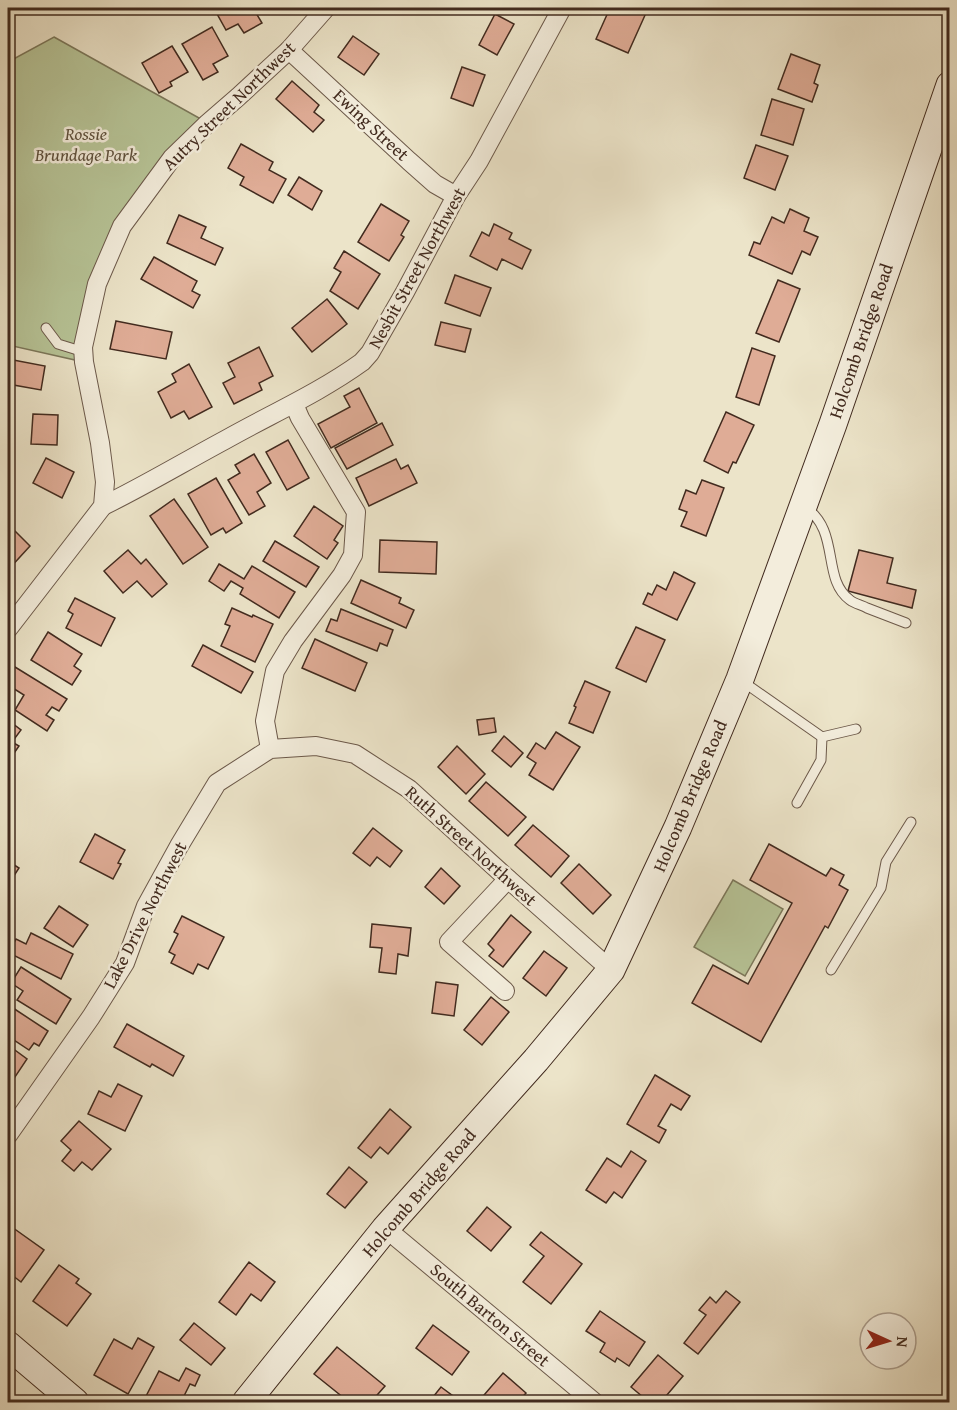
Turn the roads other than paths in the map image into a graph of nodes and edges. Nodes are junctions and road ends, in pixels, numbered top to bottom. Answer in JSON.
{"nodes":[{"id":1,"x":326,"y":8,"type":"edge"},
{"id":2,"x":562,"y":8,"type":"edge"},
{"id":3,"x":289,"y":50,"type":"junction"},
{"id":4,"x":948,"y":95,"type":"edge"},
{"id":5,"x":456,"y":196,"type":"junction"},
{"id":6,"x":46,"y":328,"type":"dead end"},
{"id":7,"x":84,"y":352,"type":"junction"},
{"id":8,"x":294,"y":404,"type":"junction"},
{"id":9,"x":103,"y":506,"type":"junction"},
{"id":10,"x":803,"y":506,"type":"junction"},
{"id":11,"x":906,"y":623,"type":"dead end"},
{"id":12,"x":8,"y":629,"type":"edge"},
{"id":13,"x":740,"y":679,"type":"junction"},
{"id":14,"x":856,"y":729,"type":"dead end"},
{"id":15,"x":822,"y":737,"type":"junction"},
{"id":16,"x":270,"y":749,"type":"junction"},
{"id":17,"x":248,"y":763,"type":"joint"},
{"id":18,"x":797,"y":803,"type":"dead end"},
{"id":19,"x":911,"y":822,"type":"dead end"},
{"id":20,"x":508,"y":879,"type":"junction"},
{"id":21,"x":611,"y":970,"type":"junction"},
{"id":22,"x":831,"y":970,"type":"dead end"},
{"id":23,"x":505,"y":991,"type":"dead end"},
{"id":24,"x":8,"y":1135,"type":"edge"},
{"id":25,"x":385,"y":1229,"type":"junction"},
{"id":26,"x":8,"y":1345,"type":"edge"},
{"id":27,"x":75,"y":1402,"type":"edge"},
{"id":28,"x":246,"y":1402,"type":"edge"},
{"id":29,"x":594,"y":1402,"type":"edge"}],
"edges":[{"from":1,"to":3,"type":"street","name":"Autry Street Northwest"},
{"from":2,"to":5,"type":"street","name":"Nesbit Street Northwest"},
{"from":3,"to":5,"type":"street","name":"Ewing Street"},
{"from":3,"to":7,"type":"street","name":"Autry Street Northwest"},
{"from":4,"to":10,"type":"street","name":"Holcomb Bridge Road"},
{"from":5,"to":8,"type":"street","name":"Nesbit Street Northwest"},
{"from":6,"to":7,"type":"lane"},
{"from":7,"to":9,"type":"street","name":"Autry Street Northwest"},
{"from":8,"to":9,"type":"street","name":"Nesbit Street Northwest"},
{"from":8,"to":16,"type":"street"},
{"from":9,"to":12,"type":"street"},
{"from":10,"to":11,"type":"lane"},
{"from":10,"to":13,"type":"street","name":"Holcomb Bridge Road"},
{"from":13,"to":15,"type":"lane"},
{"from":13,"to":21,"type":"street","name":"Holcomb Bridge Road"},
{"from":14,"to":15,"type":"lane"},
{"from":15,"to":18,"type":"lane"},
{"from":16,"to":17,"type":"street","name":"Ruth Street Northwest"},
{"from":16,"to":20,"type":"street","name":"Ruth Street Northwest"},
{"from":17,"to":24,"type":"street","name":"Lake Drive Northwest"},
{"from":19,"to":22,"type":"lane"},
{"from":20,"to":21,"type":"street","name":"Ruth Street Northwest"},
{"from":20,"to":23,"type":"street"},
{"from":21,"to":25,"type":"street","name":"Holcomb Bridge Road"},
{"from":25,"to":28,"type":"street","name":"Holcomb Bridge Road"},
{"from":25,"to":29,"type":"street","name":"South Barton Street"},
{"from":26,"to":27,"type":"street"}]}
